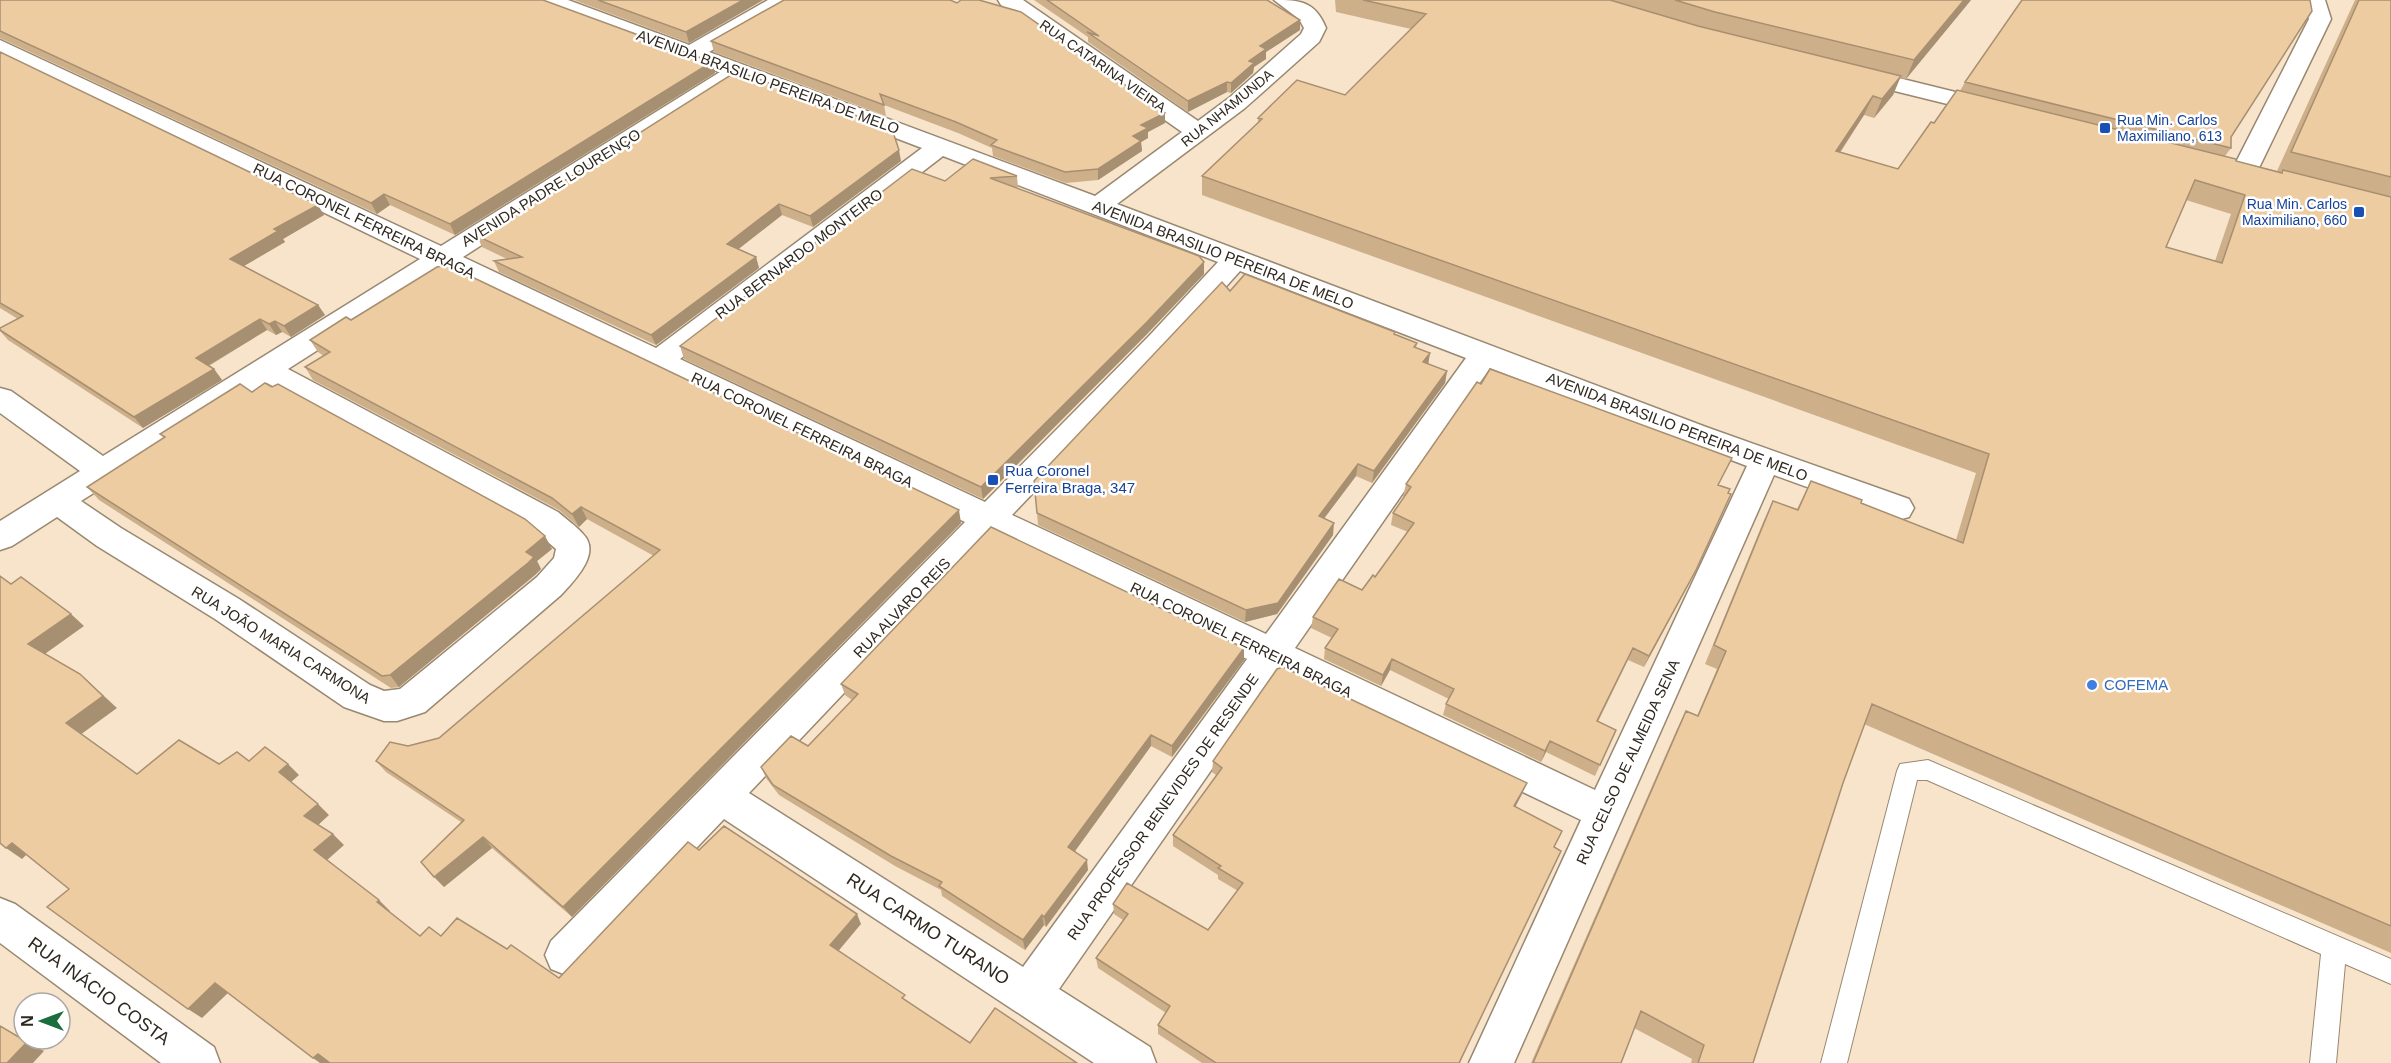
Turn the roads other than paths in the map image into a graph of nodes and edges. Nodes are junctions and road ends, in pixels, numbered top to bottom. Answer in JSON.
{"nodes":[{"id":1,"x":548,"y":0,"type":"edge"},
{"id":2,"x":783,"y":0,"type":"edge"},
{"id":3,"x":1285,"y":0,"type":"edge"},
{"id":4,"x":2314,"y":0,"type":"edge"},
{"id":5,"x":1000,"y":2,"type":"edge"},
{"id":6,"x":0,"y":47,"type":"edge"},
{"id":7,"x":690,"y":54,"type":"junction"},
{"id":8,"x":1837,"y":70,"type":"edge"},
{"id":9,"x":737,"y":71,"type":"junction"},
{"id":10,"x":2013,"y":113,"type":"edge"},
{"id":11,"x":1198,"y":132,"type":"junction"},
{"id":12,"x":940,"y":146,"type":"junction"},
{"id":13,"x":2221,"y":166,"type":"edge"},
{"id":14,"x":1098,"y":206,"type":"junction"},
{"id":15,"x":441,"y":258,"type":"junction"},
{"id":16,"x":1236,"y":259,"type":"junction"},
{"id":17,"x":1484,"y":355,"type":"junction"},
{"id":18,"x":658,"y":361,"type":"junction"},
{"id":19,"x":265,"y":369,"type":"junction"},
{"id":20,"x":0,"y":398,"type":"edge"},
{"id":21,"x":1765,"y":460,"type":"junction"},
{"id":22,"x":103,"y":471,"type":"junction"},
{"id":23,"x":57,"y":501,"type":"junction"},
{"id":24,"x":1898,"y":508,"type":"dead end"},
{"id":25,"x":989,"y":519,"type":"junction"},
{"id":26,"x":0,"y":537,"type":"edge"},
{"id":27,"x":1272,"y":654,"type":"junction"},
{"id":28,"x":721,"y":796,"type":"junction"},
{"id":29,"x":1605,"y":813,"type":"junction"},
{"id":30,"x":0,"y":918,"type":"edge"},
{"id":31,"x":2334,"y":947,"type":"junction"},
{"id":32,"x":566,"y":955,"type":"dead end"},
{"id":33,"x":2391,"y":972,"type":"edge"},
{"id":34,"x":1030,"y":994,"type":"junction"},
{"id":35,"x":198,"y":1063,"type":"edge"},
{"id":36,"x":1134,"y":1063,"type":"edge"},
{"id":37,"x":1491,"y":1063,"type":"edge"},
{"id":38,"x":1834,"y":1063,"type":"edge"},
{"id":39,"x":2324,"y":1063,"type":"edge"}],
"edges":[{"from":1,"to":7,"type":"street","name":"AVENIDA BRASILIO PEREIRA DE MELO"},
{"from":2,"to":7,"type":"street"},
{"from":3,"to":11,"type":"street","name":"RUA NHAMUNDA"},
{"from":4,"to":13,"type":"street"},
{"from":5,"to":11,"type":"street","name":"RUA CATARINA VIEIRA"},
{"from":6,"to":15,"type":"street","name":"RUA CORONEL FERREIRA BRAGA"},
{"from":7,"to":9,"type":"street","name":"AVENIDA BRASILIO PEREIRA DE MELO"},
{"from":8,"to":10,"type":"street"},
{"from":9,"to":12,"type":"street","name":"AVENIDA BRASILIO PEREIRA DE MELO"},
{"from":9,"to":15,"type":"street","name":"AVENIDA PADRE LOURENÇO"},
{"from":11,"to":14,"type":"street","name":"RUA NHAMUNDA"},
{"from":12,"to":14,"type":"street","name":"AVENIDA BRASILIO PEREIRA DE MELO"},
{"from":12,"to":18,"type":"street","name":"RUA BERNARDO MONTEIRO"},
{"from":14,"to":16,"type":"street","name":"AVENIDA BRASILIO PEREIRA DE MELO"},
{"from":15,"to":18,"type":"street","name":"RUA CORONEL FERREIRA BRAGA"},
{"from":15,"to":19,"type":"street","name":"AVENIDA PADRE LOURENÇO"},
{"from":16,"to":17,"type":"street","name":"AVENIDA BRASILIO PEREIRA DE MELO"},
{"from":16,"to":25,"type":"street","name":"RUA ALVARO REIS"},
{"from":17,"to":21,"type":"street","name":"AVENIDA BRASILIO PEREIRA DE MELO"},
{"from":17,"to":27,"type":"street","name":"RUA PROFESSOR BENEVIDES DE RESENDE"},
{"from":18,"to":25,"type":"street","name":"RUA CORONEL FERREIRA BRAGA"},
{"from":19,"to":22,"type":"street","name":"AVENIDA PADRE LOURENÇO"},
{"from":19,"to":23,"type":"street","name":"RUA JOÃO MARIA CARMONA"},
{"from":20,"to":22,"type":"street"},
{"from":21,"to":24,"type":"street","name":"AVENIDA BRASILIO PEREIRA DE MELO"},
{"from":21,"to":29,"type":"street","name":"RUA CELSO DE ALMEIDA SENA"},
{"from":22,"to":23,"type":"street","name":"AVENIDA PADRE LOURENÇO"},
{"from":23,"to":26,"type":"street","name":"AVENIDA PADRE LOURENÇO"},
{"from":25,"to":27,"type":"street","name":"RUA CORONEL FERREIRA BRAGA"},
{"from":25,"to":28,"type":"street","name":"RUA ALVARO REIS"},
{"from":27,"to":29,"type":"street","name":"RUA CORONEL FERREIRA BRAGA"},
{"from":27,"to":34,"type":"street","name":"RUA PROFESSOR BENEVIDES DE RESENDE"},
{"from":28,"to":32,"type":"street","name":"RUA ALVARO REIS"},
{"from":28,"to":34,"type":"street","name":"RUA CARMO TURANO"},
{"from":29,"to":37,"type":"street","name":"RUA CELSO DE ALMEIDA SENA"},
{"from":30,"to":35,"type":"street","name":"RUA INÁCIO COSTA"},
{"from":31,"to":33,"type":"lane"},
{"from":31,"to":38,"type":"lane"},
{"from":31,"to":39,"type":"lane"},
{"from":34,"to":36,"type":"street","name":"RUA CARMO TURANO"}]}
